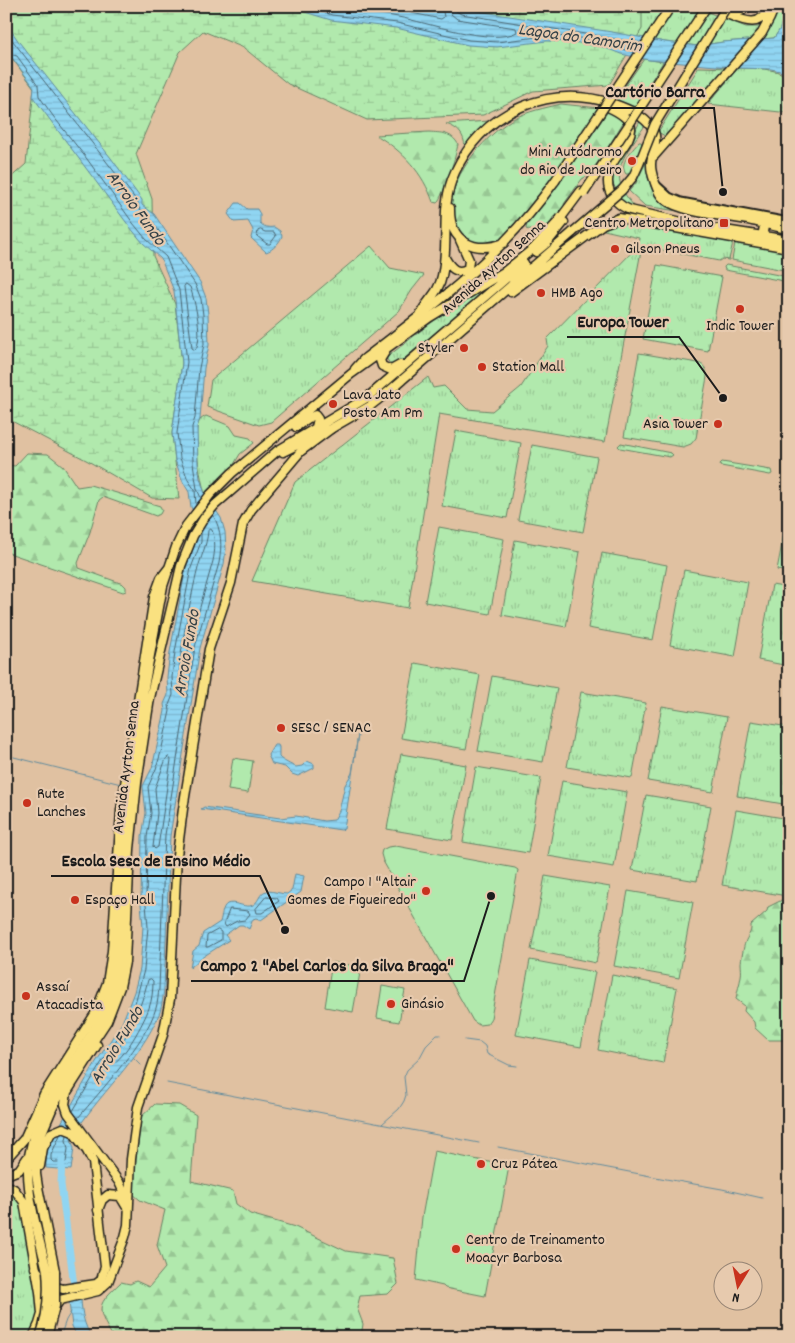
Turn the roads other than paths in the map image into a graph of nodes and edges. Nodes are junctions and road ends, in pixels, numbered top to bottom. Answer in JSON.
{"nodes":[{"id":1,"x":671,"y":6,"type":"edge"},
{"id":2,"x":701,"y":6,"type":"edge"},
{"id":3,"x":707,"y":6,"type":"edge"},
{"id":4,"x":750,"y":6,"type":"edge"},
{"id":5,"x":771,"y":7,"type":"edge"},
{"id":6,"x":725,"y":9,"type":"edge"},
{"id":7,"x":652,"y":160,"type":"junction"},
{"id":8,"x":582,"y":192,"type":"junction"},
{"id":9,"x":614,"y":199,"type":"junction"},
{"id":10,"x":750,"y":218,"type":"junction"},
{"id":11,"x":785,"y":221,"type":"edge"},
{"id":12,"x":766,"y":224,"type":"junction"},
{"id":13,"x":662,"y":225,"type":"junction"},
{"id":14,"x":789,"y":229,"type":"edge"},
{"id":15,"x":751,"y":235,"type":"junction"},
{"id":16,"x":719,"y":236,"type":"junction"},
{"id":17,"x":763,"y":236,"type":"junction"},
{"id":18,"x":458,"y":237,"type":"junction"},
{"id":19,"x":789,"y":240,"type":"edge"},
{"id":20,"x":504,"y":243,"type":"junction"},
{"id":21,"x":774,"y":245,"type":"junction"},
{"id":22,"x":789,"y":248,"type":"edge"},
{"id":23,"x":444,"y":256,"type":"junction"},
{"id":24,"x":540,"y":262,"type":"junction"},
{"id":25,"x":496,"y":287,"type":"junction"},
{"id":26,"x":496,"y":300,"type":"junction"},
{"id":27,"x":420,"y":315,"type":"junction"},
{"id":28,"x":391,"y":345,"type":"junction"},
{"id":29,"x":421,"y":351,"type":"junction"},
{"id":30,"x":351,"y":374,"type":"junction"},
{"id":31,"x":316,"y":427,"type":"junction"},
{"id":32,"x":332,"y":428,"type":"junction"},
{"id":33,"x":280,"y":433,"type":"junction"},
{"id":34,"x":266,"y":462,"type":"junction"},
{"id":35,"x":168,"y":569,"type":"junction"},
{"id":36,"x":119,"y":831,"type":"junction"},
{"id":37,"x":121,"y":893,"type":"junction"},
{"id":38,"x":113,"y":1007,"type":"junction"},
{"id":39,"x":30,"y":1149,"type":"junction"},
{"id":40,"x":6,"y":1159,"type":"edge"},
{"id":41,"x":6,"y":1175,"type":"edge"},
{"id":42,"x":6,"y":1185,"type":"edge"},
{"id":43,"x":128,"y":1202,"type":"junction"},
{"id":44,"x":98,"y":1210,"type":"junction"},
{"id":45,"x":128,"y":1213,"type":"junction"},
{"id":46,"x":46,"y":1221,"type":"junction"},
{"id":47,"x":35,"y":1268,"type":"junction"},
{"id":48,"x":33,"y":1337,"type":"edge"},
{"id":49,"x":41,"y":1337,"type":"edge"},
{"id":50,"x":47,"y":1337,"type":"edge"}],
"edges":[{"from":1,"to":20,"type":"highway","name":"Avenida Ayrton Senna","bridge":true},
{"from":2,"to":8,"type":"highway","name":"Avenida Ayrton Senna","bridge":true},
{"from":3,"to":8,"type":"highway","name":"Avenida Ayrton Senna","bridge":true},
{"from":4,"to":6,"type":"highway"},
{"from":5,"to":6,"type":"highway"},
{"from":5,"to":7,"type":"highway"},
{"from":6,"to":24,"type":"highway","name":"Avenida Ayrton Senna","bridge":true},
{"from":7,"to":10,"type":"highway"},
{"from":7,"to":23,"type":"highway"},
{"from":8,"to":25,"type":"highway","name":"Avenida Ayrton Senna"},
{"from":8,"to":28,"type":"highway","name":"Avenida Ayrton Senna"},
{"from":9,"to":13,"type":"highway"},
{"from":9,"to":15,"type":"highway"},
{"from":9,"to":18,"type":"highway"},
{"from":10,"to":11,"type":"main road"},
{"from":10,"to":12,"type":"highway"},
{"from":10,"to":15,"type":"highway"},
{"from":11,"to":12,"type":"highway"},
{"from":12,"to":14,"type":"highway"},
{"from":12,"to":17,"type":"highway"},
{"from":13,"to":16,"type":"highway"},
{"from":13,"to":26,"type":"highway","name":"Avenida Ayrton Senna"},
{"from":15,"to":16,"type":"highway"},
{"from":15,"to":17,"type":"highway"},
{"from":16,"to":21,"type":"highway"},
{"from":17,"to":19,"type":"highway"},
{"from":17,"to":21,"type":"highway"},
{"from":18,"to":20,"type":"highway"},
{"from":18,"to":23,"type":"highway"},
{"from":20,"to":27,"type":"highway","name":"Avenida Ayrton Senna"},
{"from":21,"to":22,"type":"highway"},
{"from":23,"to":27,"type":"highway"},
{"from":24,"to":25,"type":"highway"},
{"from":24,"to":26,"type":"highway","name":"Avenida Ayrton Senna"},
{"from":25,"to":29,"type":"highway","name":"Avenida Ayrton Senna"},
{"from":26,"to":32,"type":"highway","name":"Avenida Ayrton Senna"},
{"from":27,"to":30,"type":"highway","name":"Avenida Ayrton Senna"},
{"from":28,"to":29,"type":"highway"},
{"from":28,"to":30,"type":"highway","name":"Avenida Ayrton Senna"},
{"from":29,"to":31,"type":"highway","name":"Avenida Ayrton Senna"},
{"from":30,"to":33,"type":"highway","name":"Avenida Ayrton Senna"},
{"from":31,"to":33,"type":"highway"},
{"from":31,"to":34,"type":"highway","name":"Avenida Ayrton Senna"},
{"from":32,"to":34,"type":"highway"},
{"from":32,"to":43,"type":"highway","name":"Avenida Ayrton Senna"},
{"from":33,"to":35,"type":"highway","name":"Avenida Ayrton Senna"},
{"from":34,"to":38,"type":"highway","name":"Avenida Ayrton Senna"},
{"from":35,"to":36,"type":"highway","name":"Avenida Ayrton Senna"},
{"from":35,"to":37,"type":"highway","name":"Avenida Ayrton Senna"},
{"from":36,"to":37,"type":"highway"},
{"from":36,"to":40,"type":"highway","name":"Avenida Ayrton Senna"},
{"from":37,"to":39,"type":"highway","name":"Avenida Ayrton Senna"},
{"from":38,"to":43,"type":"highway"},
{"from":38,"to":46,"type":"highway","name":"Avenida Ayrton Senna"},
{"from":39,"to":41,"type":"highway"},
{"from":39,"to":49,"type":"highway","name":"Avenida Ayrton Senna","bridge":true},
{"from":42,"to":47,"type":"highway"},
{"from":43,"to":45,"type":"highway","name":"Avenida Ayrton Senna"},
{"from":44,"to":45,"type":"highway"},
{"from":44,"to":46,"type":"highway"},
{"from":44,"to":47,"type":"highway"},
{"from":45,"to":49,"type":"highway","name":"Avenida Ayrton Senna"},
{"from":46,"to":50,"type":"highway","name":"Avenida Ayrton Senna","bridge":true},
{"from":47,"to":48,"type":"highway"}]}
